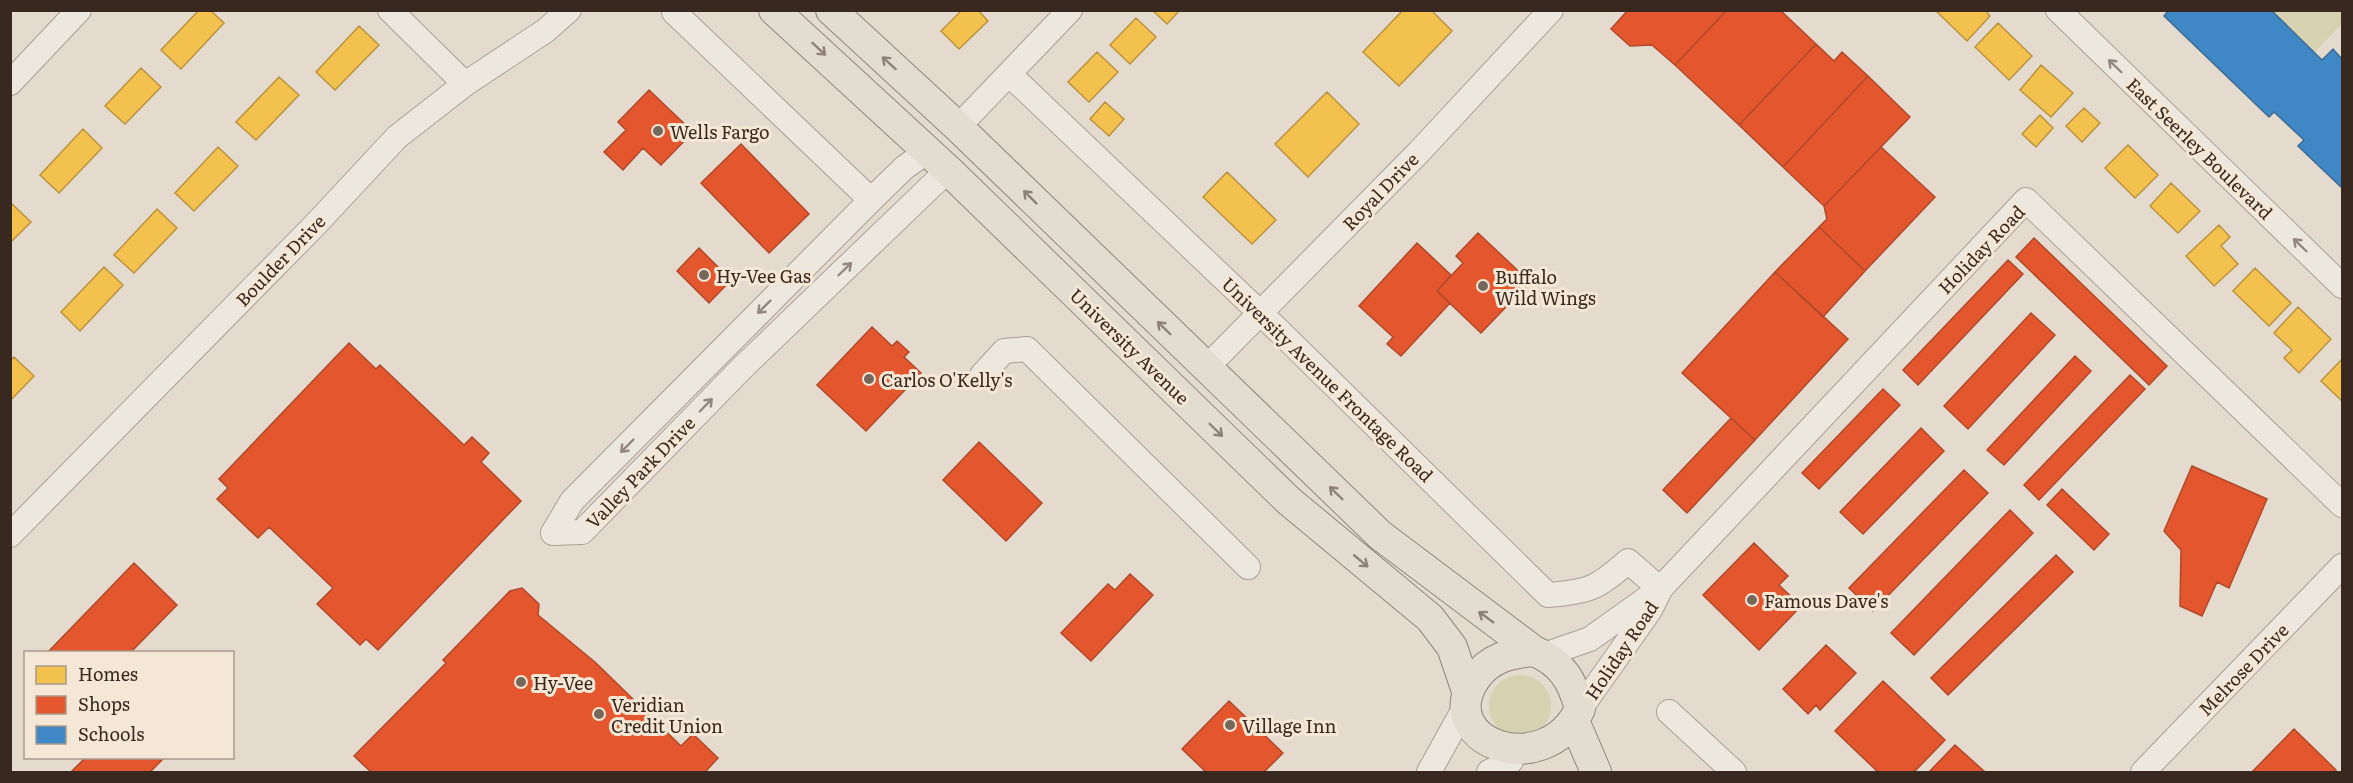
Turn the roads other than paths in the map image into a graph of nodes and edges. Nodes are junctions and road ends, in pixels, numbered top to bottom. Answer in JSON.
{"nodes":[{"id":1,"x":79,"y":10,"type":"edge"},
{"id":2,"x":390,"y":10,"type":"edge"},
{"id":3,"x":569,"y":10,"type":"edge"},
{"id":4,"x":774,"y":10,"type":"edge"},
{"id":5,"x":831,"y":10,"type":"edge"},
{"id":6,"x":1070,"y":10,"type":"edge"},
{"id":7,"x":1551,"y":10,"type":"edge"},
{"id":8,"x":2058,"y":10,"type":"edge"},
{"id":9,"x":675,"y":12,"type":"dead end"},
{"id":10,"x":1009,"y":74,"type":"junction"},
{"id":11,"x":10,"y":82,"type":"edge"},
{"id":12,"x":465,"y":84,"type":"junction"},
{"id":13,"x":958,"y":127,"type":"junction"},
{"id":14,"x":938,"y":160,"type":"junction"},
{"id":15,"x":871,"y":200,"type":"junction"},
{"id":16,"x":1086,"y":253,"type":"junction"},
{"id":17,"x":1063,"y":280,"type":"junction"},
{"id":18,"x":2343,"y":286,"type":"edge"},
{"id":19,"x":1260,"y":313,"type":"junction"},
{"id":20,"x":1206,"y":369,"type":"junction"},
{"id":21,"x":982,"y":375,"type":"dead end"},
{"id":22,"x":2343,"y":505,"type":"edge"},
{"id":23,"x":10,"y":535,"type":"edge"},
{"id":24,"x":2343,"y":566,"type":"edge"},
{"id":25,"x":1248,"y":567,"type":"dead end"},
{"id":26,"x":1660,"y":589,"type":"junction"},
{"id":27,"x":1539,"y":653,"type":"junction"},
{"id":28,"x":1466,"y":699,"type":"junction"},
{"id":29,"x":1670,"y":712,"type":"dead end"},
{"id":30,"x":1578,"y":716,"type":"junction"},
{"id":31,"x":1512,"y":767,"type":"edge"},
{"id":32,"x":1429,"y":772,"type":"edge"},
{"id":33,"x":1596,"y":772,"type":"edge"},
{"id":34,"x":1734,"y":772,"type":"edge"},
{"id":35,"x":2143,"y":772,"type":"edge"}],
"edges":[{"from":1,"to":11,"type":"street"},
{"from":2,"to":12,"type":"street"},
{"from":3,"to":12,"type":"street","name":"Boulder Drive"},
{"from":4,"to":14,"type":"main road","name":"University Avenue","one_way":true},
{"from":13,"to":5,"type":"main road","name":"University Avenue","one_way":true},
{"from":6,"to":10,"type":"street"},
{"from":7,"to":19,"type":"street","name":"Royal Drive"},
{"from":18,"to":8,"type":"street","name":"East Seerley Boulevard","one_way":true},
{"from":9,"to":15,"type":"street"},
{"from":10,"to":13,"type":"street"},
{"from":10,"to":19,"type":"street","name":"University Avenue Frontage Road"},
{"from":12,"to":23,"type":"street","name":"Boulder Drive"},
{"from":16,"to":13,"type":"main road","name":"University Avenue","one_way":true},
{"from":14,"to":15,"type":"street","name":"Valley Park Drive"},
{"from":15,"to":14,"type":"street","name":"Valley Park Drive","one_way":true},
{"from":14,"to":16,"type":"main road"},
{"from":14,"to":17,"type":"main road","name":"University Avenue"},
{"from":20,"to":16,"type":"main road","name":"University Avenue","one_way":true},
{"from":17,"to":20,"type":"main road"},
{"from":17,"to":28,"type":"main road","name":"University Avenue","one_way":true},
{"from":19,"to":20,"type":"street","name":"Royal Drive"},
{"from":19,"to":26,"type":"street","name":"University Avenue Frontage Road"},
{"from":27,"to":20,"type":"main road","name":"University Avenue","one_way":true},
{"from":21,"to":25,"type":"street"},
{"from":22,"to":26,"type":"street","name":"Holiday Road"},
{"from":24,"to":35,"type":"street","name":"Melrose Drive"},
{"from":26,"to":27,"type":"street","name":"Holiday Road"},
{"from":26,"to":30,"type":"street","name":"Holiday Road"},
{"from":27,"to":28,"type":"main road"},
{"from":27,"to":30,"type":"main road"},
{"from":28,"to":31,"type":"main road"},
{"from":28,"to":32,"type":"street"},
{"from":29,"to":34,"type":"street"},
{"from":30,"to":31,"type":"main road"},
{"from":30,"to":33,"type":"main road"}]}
